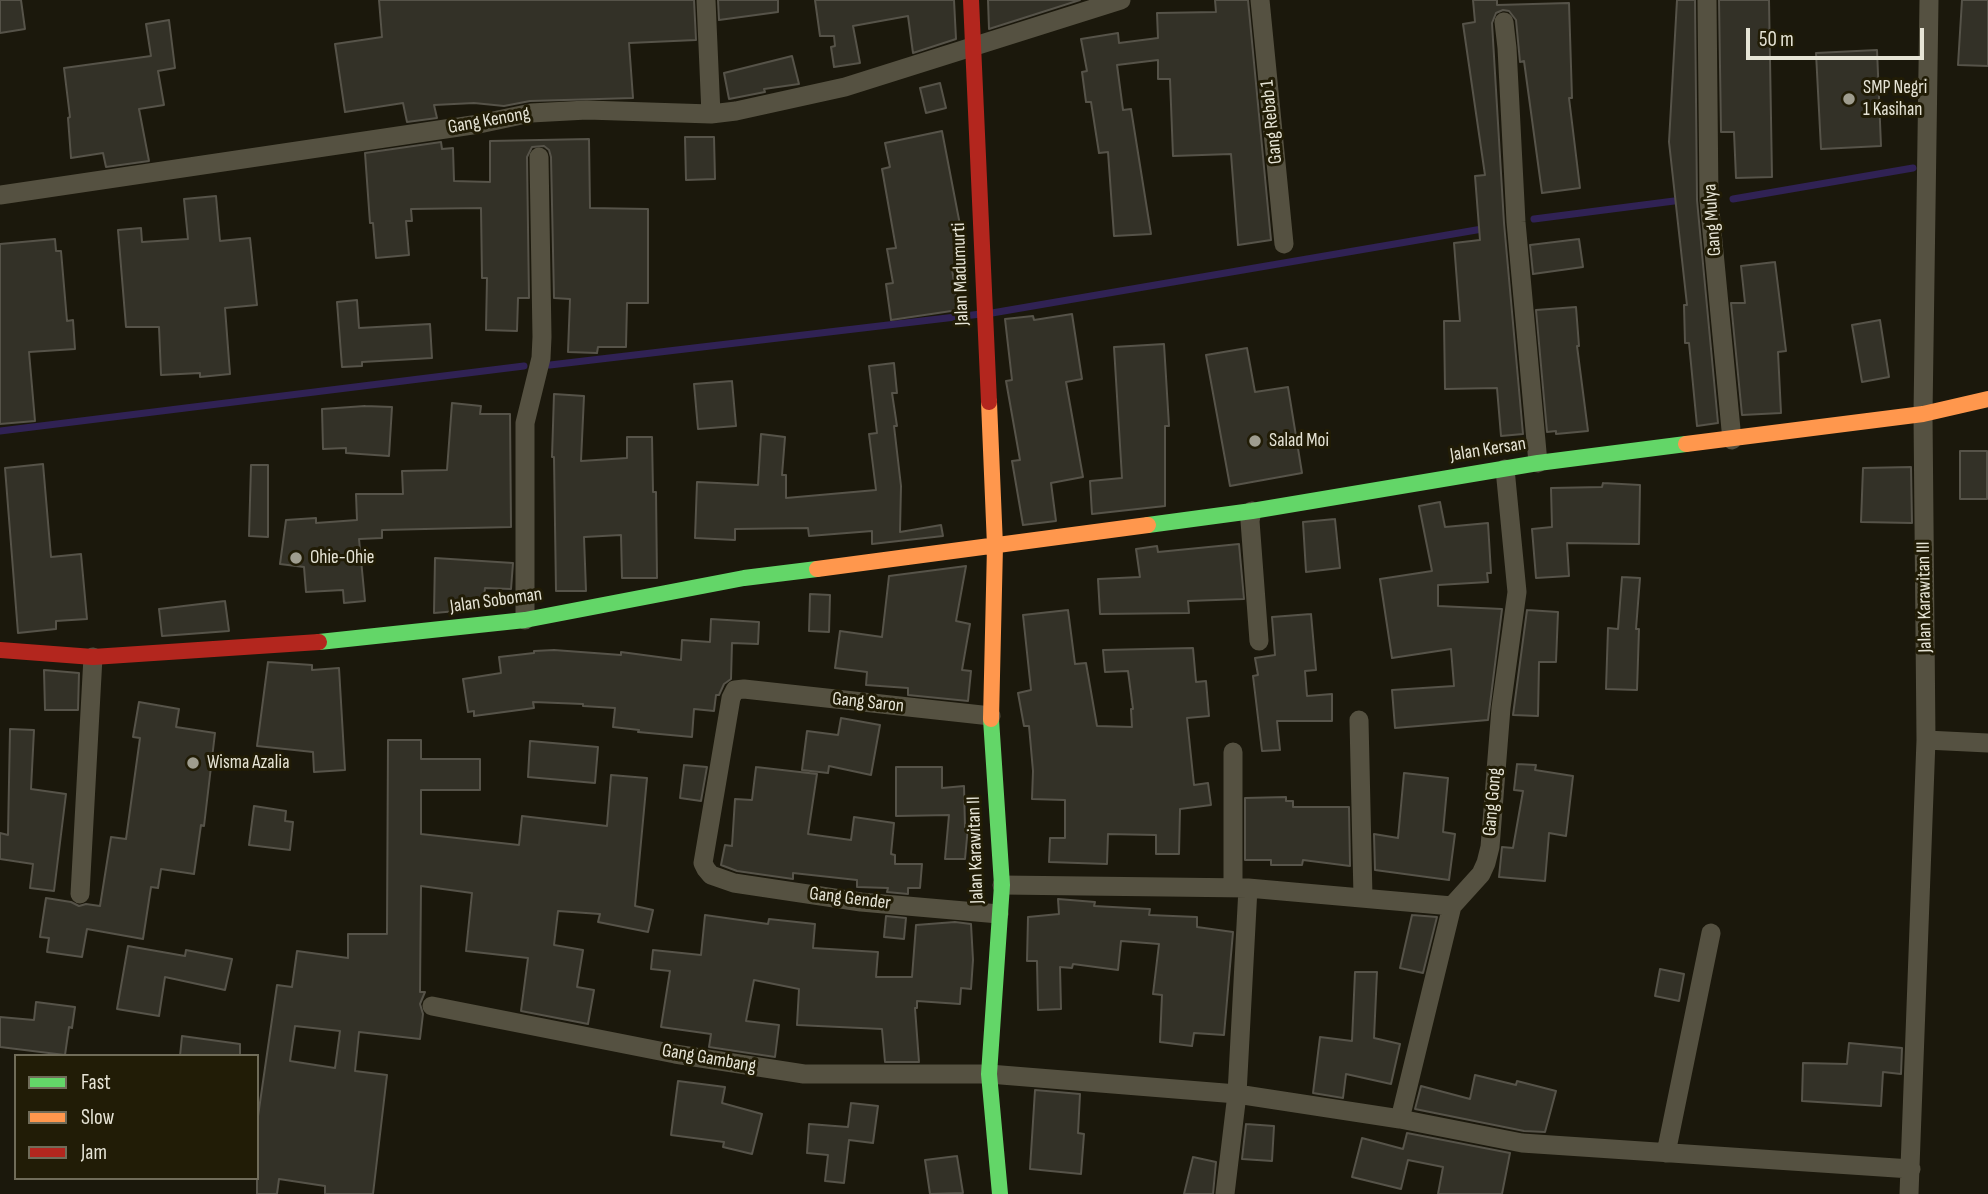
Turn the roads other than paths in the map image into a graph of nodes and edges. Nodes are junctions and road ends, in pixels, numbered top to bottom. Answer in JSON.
{"nodes":[{"id":1,"x":706,"y":0,"type":"edge"},
{"id":2,"x":971,"y":0,"type":"edge"},
{"id":3,"x":1121,"y":0,"type":"edge"},
{"id":4,"x":1260,"y":0,"type":"edge"},
{"id":5,"x":1707,"y":0,"type":"edge"},
{"id":6,"x":1929,"y":0,"type":"edge"},
{"id":7,"x":1504,"y":22,"type":"dead end"},
{"id":8,"x":974,"y":46,"type":"junction"},
{"id":9,"x":711,"y":114,"type":"junction"},
{"id":10,"x":539,"y":157,"type":"dead end"},
{"id":11,"x":0,"y":195,"type":"edge"},
{"id":12,"x":1284,"y":244,"type":"dead end"},
{"id":13,"x":1988,"y":399,"type":"edge"},
{"id":14,"x":1923,"y":414,"type":"junction"},
{"id":15,"x":1732,"y":440,"type":"junction"},
{"id":16,"x":1538,"y":463,"type":"junction"},
{"id":17,"x":1505,"y":468,"type":"junction"},
{"id":18,"x":1252,"y":510,"type":"junction"},
{"id":19,"x":995,"y":547,"type":"junction"},
{"id":20,"x":525,"y":620,"type":"junction"},
{"id":21,"x":1259,"y":641,"type":"dead end"},
{"id":22,"x":0,"y":650,"type":"edge"},
{"id":23,"x":93,"y":657,"type":"junction"},
{"id":24,"x":991,"y":716,"type":"junction"},
{"id":25,"x":1359,"y":720,"type":"dead end"},
{"id":26,"x":1926,"y":740,"type":"junction"},
{"id":27,"x":1988,"y":744,"type":"edge"},
{"id":28,"x":1233,"y":752,"type":"dead end"},
{"id":29,"x":706,"y":869,"type":"joint"},
{"id":30,"x":1002,"y":885,"type":"junction"},
{"id":31,"x":1240,"y":888,"type":"junction"},
{"id":32,"x":80,"y":894,"type":"dead end"},
{"id":33,"x":1363,"y":897,"type":"junction"},
{"id":34,"x":1452,"y":906,"type":"junction"},
{"id":35,"x":999,"y":914,"type":"junction"},
{"id":36,"x":1711,"y":933,"type":"dead end"},
{"id":37,"x":432,"y":1006,"type":"dead end"},
{"id":38,"x":989,"y":1074,"type":"junction"},
{"id":39,"x":1237,"y":1094,"type":"junction"},
{"id":40,"x":1400,"y":1119,"type":"junction"},
{"id":41,"x":1667,"y":1153,"type":"junction"},
{"id":42,"x":1911,"y":1169,"type":"junction"},
{"id":43,"x":1000,"y":1194,"type":"edge"},
{"id":44,"x":1225,"y":1194,"type":"edge"},
{"id":45,"x":1909,"y":1194,"type":"edge"}],
"edges":[{"from":1,"to":9,"type":"street"},
{"from":2,"to":8,"type":"street","name":"Jalan Madumurti"},
{"from":3,"to":8,"type":"street","name":"Gang Kenong"},
{"from":4,"to":12,"type":"street","name":"Gang Rebab 1"},
{"from":5,"to":15,"type":"street","name":"Gang Mulya"},
{"from":6,"to":14,"type":"street","name":"Jalan Karawitan III"},
{"from":7,"to":16,"type":"street"},
{"from":8,"to":9,"type":"street","name":"Gang Kenong"},
{"from":8,"to":19,"type":"street","name":"Jalan Madumurti"},
{"from":9,"to":11,"type":"street","name":"Gang Kenong"},
{"from":10,"to":20,"type":"street"},
{"from":13,"to":14,"type":"street","name":"Jalan Kersan"},
{"from":14,"to":15,"type":"street","name":"Jalan Kersan"},
{"from":14,"to":26,"type":"street","name":"Jalan Karawitan III"},
{"from":15,"to":16,"type":"street","name":"Jalan Kersan"},
{"from":16,"to":17,"type":"street","name":"Jalan Kersan"},
{"from":17,"to":18,"type":"street","name":"Jalan Kersan"},
{"from":17,"to":34,"type":"street","name":"Gang Gong"},
{"from":18,"to":19,"type":"street","name":"Jalan Kersan"},
{"from":18,"to":21,"type":"street"},
{"from":19,"to":20,"type":"street","name":"Jalan Soboman"},
{"from":19,"to":24,"type":"street","name":"Jalan Karawitan II"},
{"from":20,"to":23,"type":"street","name":"Jalan Soboman"},
{"from":22,"to":23,"type":"street","name":"Jalan Soboman"},
{"from":23,"to":32,"type":"street"},
{"from":24,"to":29,"type":"street","name":"Gang Saron"},
{"from":24,"to":30,"type":"street","name":"Jalan Karawitan II"},
{"from":25,"to":33,"type":"street"},
{"from":26,"to":27,"type":"street"},
{"from":26,"to":42,"type":"street","name":"Jalan Karawitan III"},
{"from":28,"to":31,"type":"street"},
{"from":29,"to":35,"type":"street","name":"Gang Gender"},
{"from":30,"to":31,"type":"street"},
{"from":30,"to":35,"type":"street","name":"Jalan Karawitan II"},
{"from":31,"to":33,"type":"street"},
{"from":31,"to":39,"type":"street"},
{"from":33,"to":34,"type":"street"},
{"from":34,"to":40,"type":"street","name":"Gang Gong"},
{"from":35,"to":38,"type":"street","name":"Jalan Karawitan II"},
{"from":36,"to":41,"type":"street"},
{"from":37,"to":38,"type":"street","name":"Gang Gambang"},
{"from":38,"to":39,"type":"street","name":"Gang Gambang"},
{"from":38,"to":43,"type":"street","name":"Jalan Karawitan II"},
{"from":39,"to":40,"type":"street","name":"Gang Gambang"},
{"from":39,"to":44,"type":"street"},
{"from":40,"to":41,"type":"street","name":"Gang Gambang"},
{"from":41,"to":42,"type":"street","name":"Gang Gambang"},
{"from":42,"to":45,"type":"street","name":"Jalan Karawitan III"}]}
